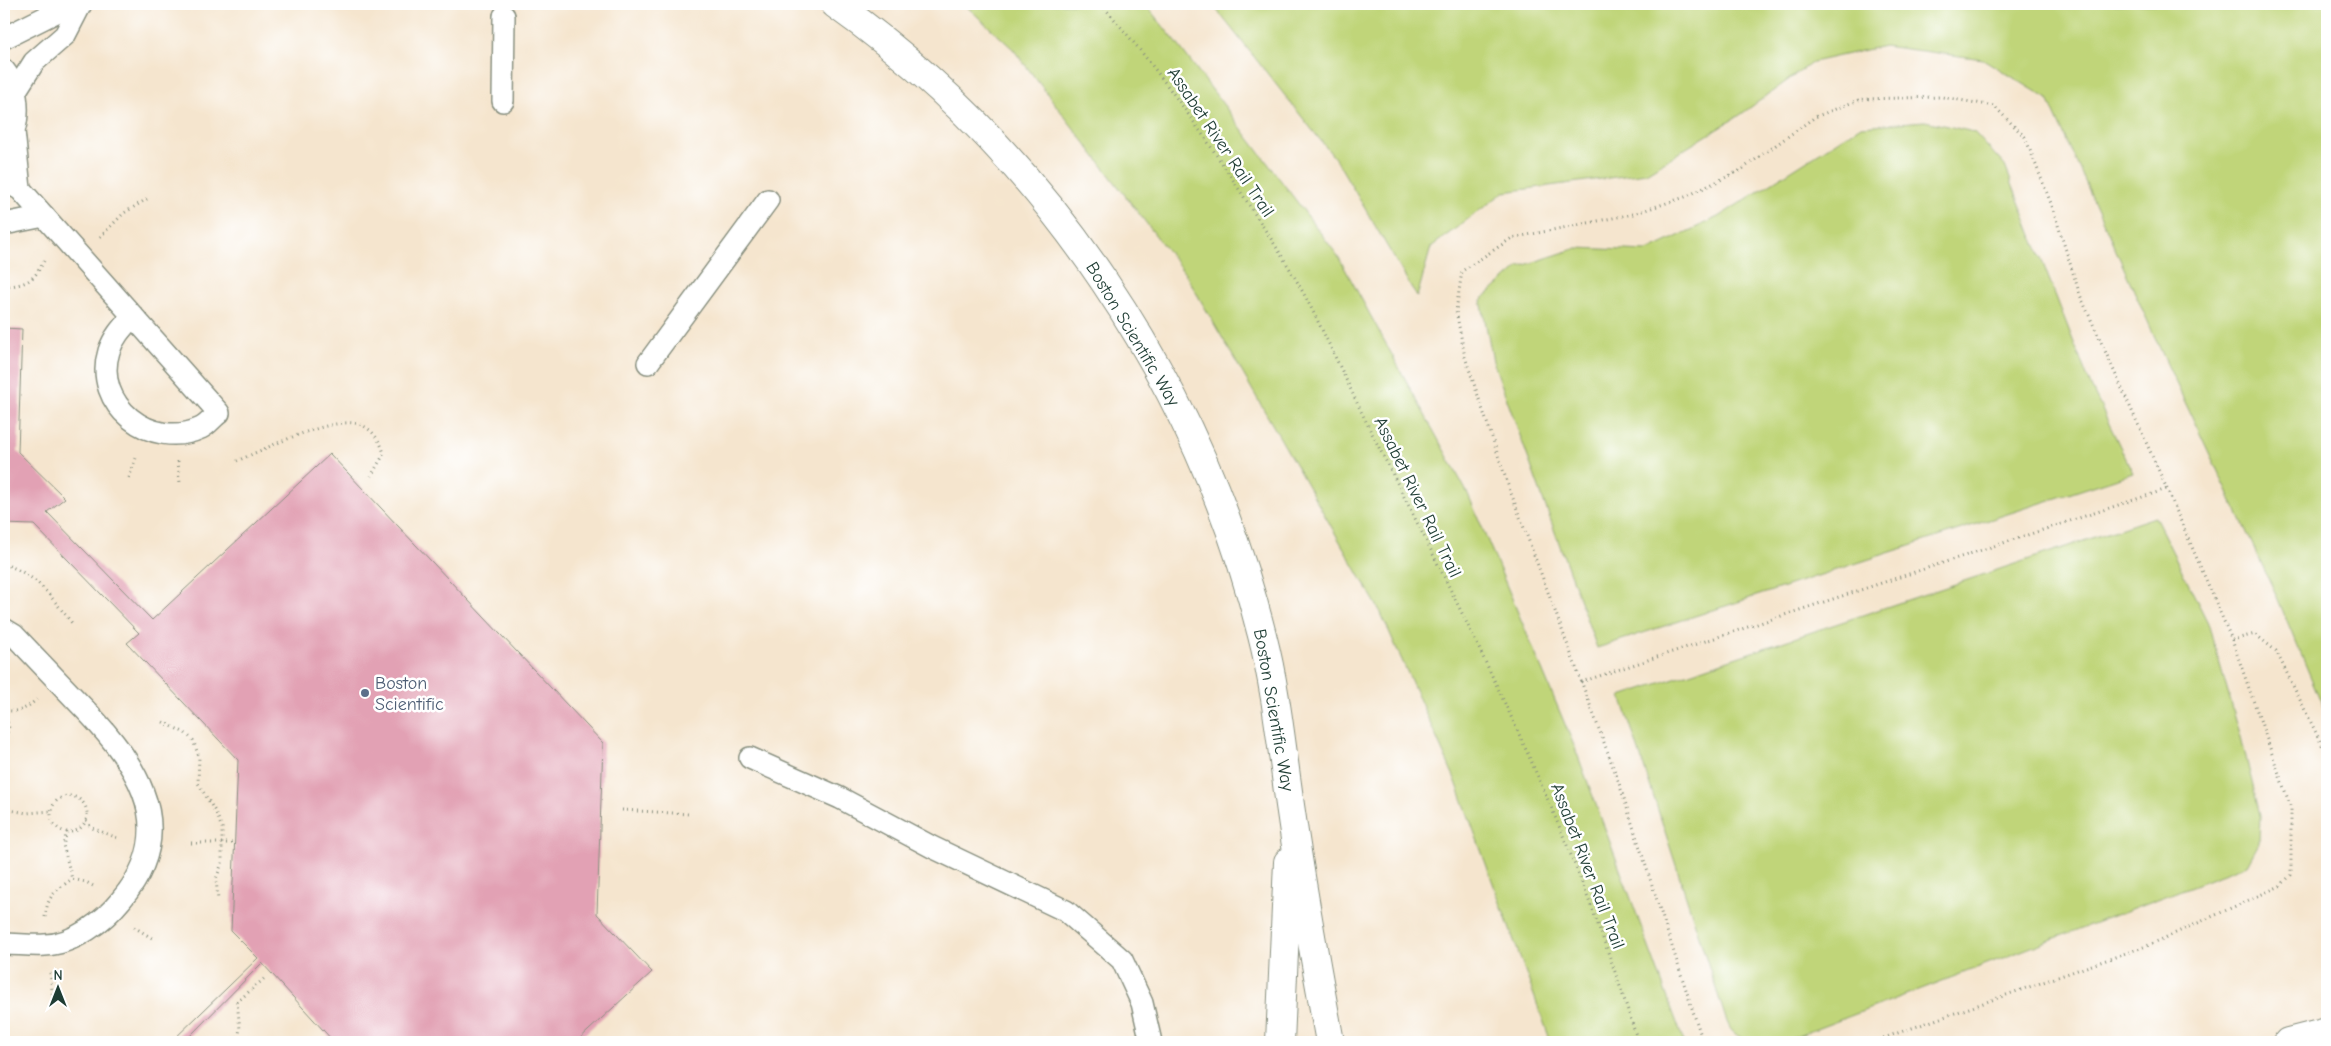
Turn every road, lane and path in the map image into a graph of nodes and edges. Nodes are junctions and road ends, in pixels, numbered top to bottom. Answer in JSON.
{"nodes":[{"id":1,"x":72,"y":4,"type":"edge"},
{"id":2,"x":81,"y":4,"type":"edge"},
{"id":3,"x":835,"y":4,"type":"edge"},
{"id":4,"x":1101,"y":4,"type":"edge"},
{"id":5,"x":504,"y":16,"type":"dead end"},
{"id":6,"x":4,"y":38,"type":"edge"},
{"id":7,"x":4,"y":70,"type":"edge"},
{"id":8,"x":15,"y":92,"type":"junction"},
{"id":9,"x":503,"y":102,"type":"dead end"},
{"id":10,"x":9,"y":139,"type":"edge"},
{"id":11,"x":12,"y":185,"type":"edge"},
{"id":12,"x":147,"y":199,"type":"dead end"},
{"id":13,"x":768,"y":200,"type":"dead end"},
{"id":14,"x":44,"y":216,"type":"junction"},
{"id":15,"x":4,"y":224,"type":"edge"},
{"id":16,"x":98,"y":239,"type":"dead end"},
{"id":17,"x":48,"y":253,"type":"dead end"},
{"id":18,"x":4,"y":287,"type":"edge"},
{"id":19,"x":133,"y":316,"type":"junction"},
{"id":20,"x":648,"y":363,"type":"dead end"},
{"id":21,"x":237,"y":461,"type":"dead end"},
{"id":22,"x":371,"y":476,"type":"dead end"},
{"id":23,"x":2167,"y":489,"type":"junction"},
{"id":24,"x":4,"y":564,"type":"edge"},
{"id":25,"x":72,"y":623,"type":"dead end"},
{"id":26,"x":4,"y":630,"type":"edge"},
{"id":27,"x":2232,"y":640,"type":"junction"},
{"id":28,"x":1581,"y":682,"type":"junction"},
{"id":29,"x":4,"y":709,"type":"edge"},
{"id":30,"x":163,"y":722,"type":"dead end"},
{"id":31,"x":4,"y":742,"type":"edge"},
{"id":32,"x":2327,"y":755,"type":"edge"},
{"id":33,"x":750,"y":758,"type":"dead end"},
{"id":34,"x":4,"y":809,"type":"edge"},
{"id":35,"x":622,"y":810,"type":"dead end"},
{"id":36,"x":52,"y":811,"type":"junction"},
{"id":37,"x":1291,"y":813,"type":"junction"},
{"id":38,"x":689,"y":814,"type":"dead end"},
{"id":39,"x":86,"y":821,"type":"junction"},
{"id":40,"x":67,"y":832,"type":"junction"},
{"id":41,"x":126,"y":840,"type":"dead end"},
{"id":42,"x":191,"y":843,"type":"dead end"},
{"id":43,"x":222,"y":843,"type":"junction"},
{"id":44,"x":232,"y":843,"type":"dead end"},
{"id":45,"x":72,"y":879,"type":"junction"},
{"id":46,"x":102,"y":891,"type":"dead end"},
{"id":47,"x":218,"y":900,"type":"dead end"},
{"id":48,"x":45,"y":925,"type":"dead end"},
{"id":49,"x":131,"y":926,"type":"dead end"},
{"id":50,"x":155,"y":940,"type":"dead end"},
{"id":51,"x":4,"y":944,"type":"edge"},
{"id":52,"x":50,"y":968,"type":"dead end"},
{"id":53,"x":266,"y":977,"type":"dead end"},
{"id":54,"x":54,"y":1007,"type":"dead end"},
{"id":55,"x":2327,"y":1032,"type":"edge"},
{"id":56,"x":237,"y":1042,"type":"edge"},
{"id":57,"x":1151,"y":1042,"type":"edge"},
{"id":58,"x":1280,"y":1042,"type":"edge"},
{"id":59,"x":1330,"y":1042,"type":"edge"},
{"id":60,"x":1638,"y":1042,"type":"edge"},
{"id":61,"x":1704,"y":1042,"type":"edge"},
{"id":62,"x":1872,"y":1042,"type":"edge"},
{"id":63,"x":2288,"y":1042,"type":"edge"}],
"edges":[{"from":1,"to":6,"type":"lane"},
{"from":2,"to":8,"type":"lane"},
{"from":3,"to":37,"type":"street","name":"Boston Scientific Way"},
{"from":4,"to":60,"type":"path","name":"Assabet River Rail Trail"},
{"from":5,"to":9,"type":"lane"},
{"from":7,"to":8,"type":"lane"},
{"from":8,"to":10,"type":"lane"},
{"from":10,"to":11,"type":"lane"},
{"from":11,"to":14,"type":"lane"},
{"from":12,"to":16,"type":"path"},
{"from":13,"to":20,"type":"lane"},
{"from":14,"to":15,"type":"lane"},
{"from":14,"to":19,"type":"lane"},
{"from":17,"to":18,"type":"path"},
{"from":19,"to":19,"type":"lane"},
{"from":21,"to":22,"type":"path"},
{"from":23,"to":27,"type":"path"},
{"from":23,"to":28,"type":"path"},
{"from":23,"to":28,"type":"path"},
{"from":24,"to":25,"type":"path"},
{"from":26,"to":51,"type":"lane"},
{"from":27,"to":32,"type":"path"},
{"from":27,"to":62,"type":"path"},
{"from":28,"to":61,"type":"path"},
{"from":29,"to":31,"type":"path"},
{"from":30,"to":43,"type":"path"},
{"from":33,"to":57,"type":"lane"},
{"from":34,"to":36,"type":"path"},
{"from":35,"to":38,"type":"path"},
{"from":36,"to":39,"type":"path"},
{"from":36,"to":40,"type":"path"},
{"from":37,"to":58,"type":"street","name":"Boston Scientific Way"},
{"from":37,"to":59,"type":"street","name":"Boston Scientific Way"},
{"from":39,"to":40,"type":"path"},
{"from":39,"to":41,"type":"path"},
{"from":40,"to":45,"type":"path"},
{"from":42,"to":43,"type":"path"},
{"from":43,"to":44,"type":"path"},
{"from":43,"to":47,"type":"path"},
{"from":45,"to":46,"type":"path"},
{"from":45,"to":48,"type":"path"},
{"from":49,"to":50,"type":"path"},
{"from":52,"to":54,"type":"path"},
{"from":53,"to":56,"type":"path"},
{"from":55,"to":63,"type":"street"}]}
